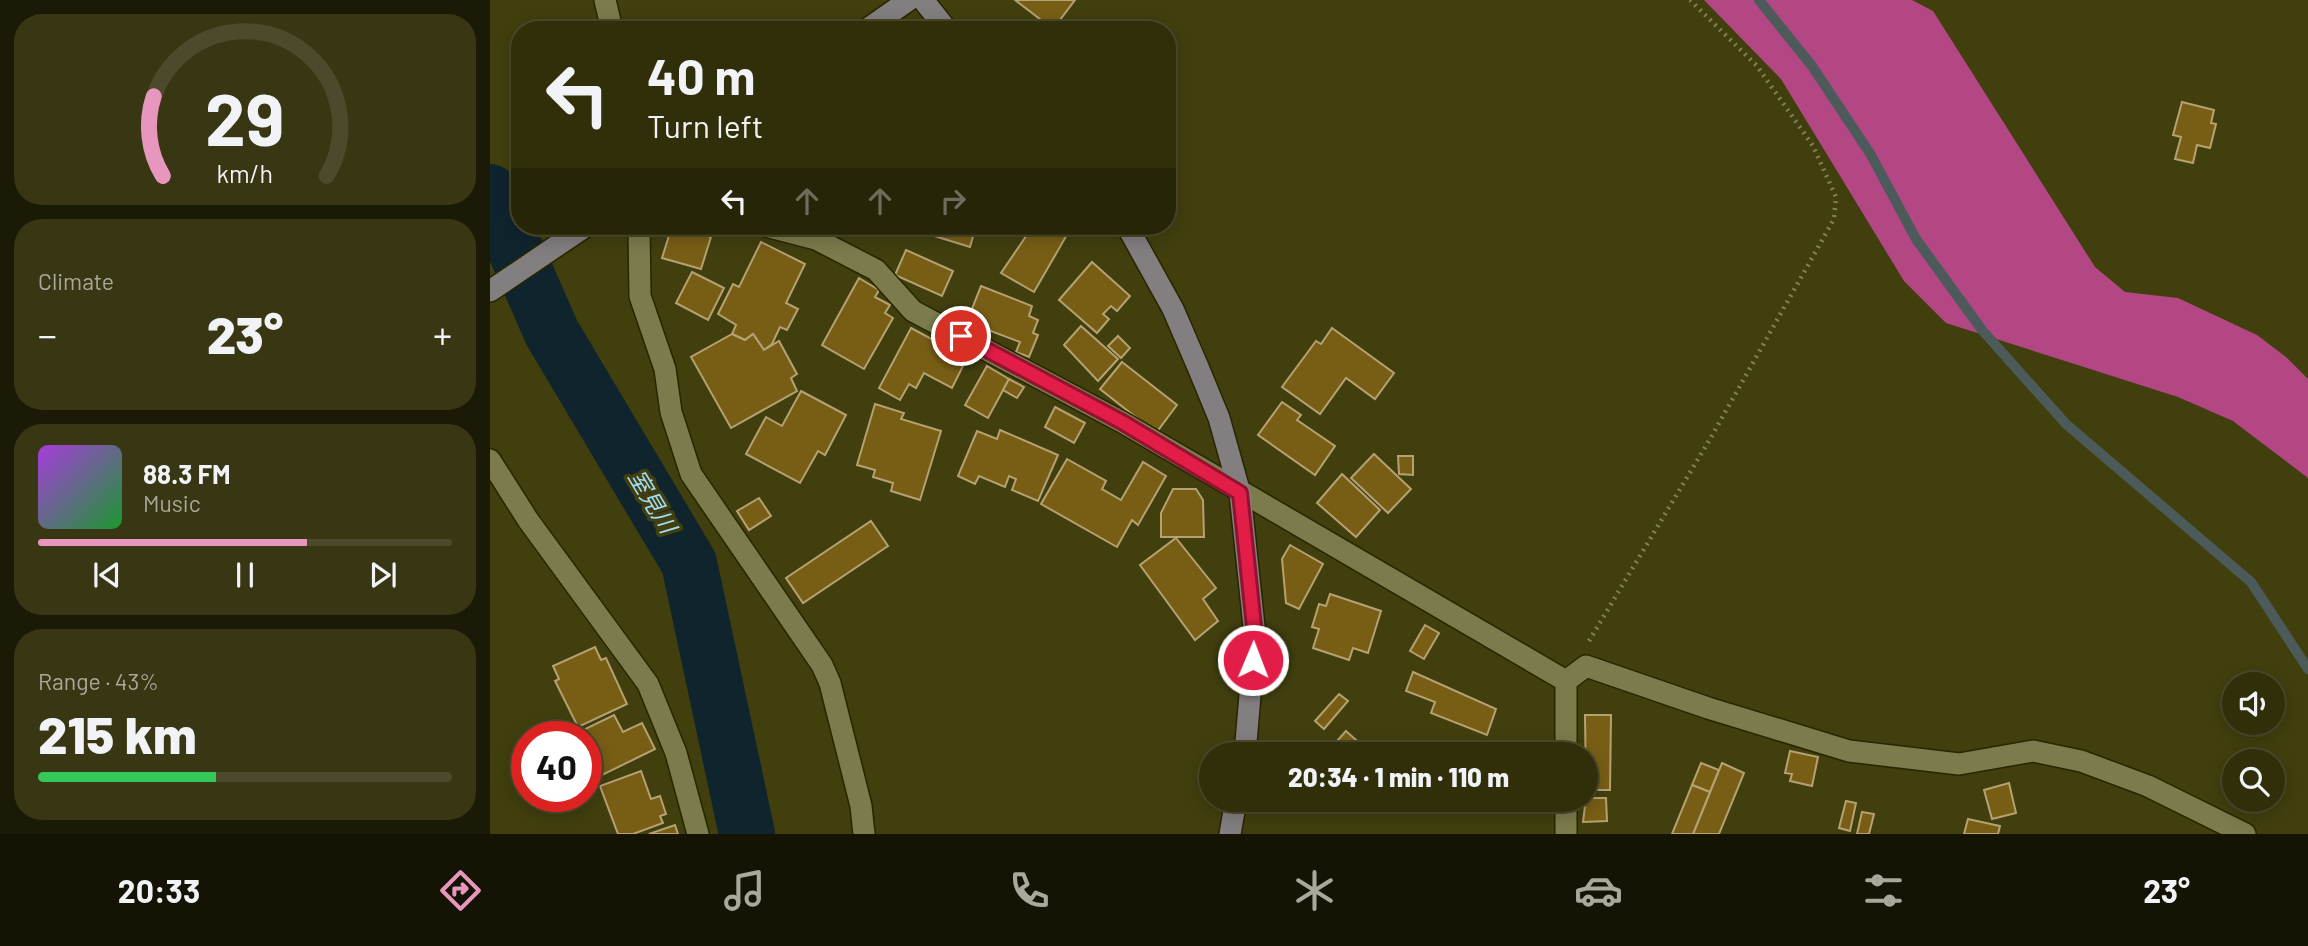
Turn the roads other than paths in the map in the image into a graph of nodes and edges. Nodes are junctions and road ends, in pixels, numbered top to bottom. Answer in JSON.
{"nodes":[{"id":1,"x":605,"y":0,"type":"edge"},
{"id":2,"x":909,"y":0,"type":"edge"},
{"id":3,"x":923,"y":0,"type":"edge"},
{"id":4,"x":610,"y":21,"type":"edge"},
{"id":5,"x":879,"y":21,"type":"edge"},
{"id":6,"x":940,"y":21,"type":"edge"},
{"id":7,"x":573,"y":235,"type":"edge"},
{"id":8,"x":639,"y":235,"type":"edge"},
{"id":9,"x":801,"y":235,"type":"edge"},
{"id":10,"x":1132,"y":235,"type":"edge"},
{"id":11,"x":490,"y":291,"type":"edge"},
{"id":12,"x":490,"y":460,"type":"edge"},
{"id":13,"x":1240,"y":493,"type":"junction"},
{"id":14,"x":1566,"y":681,"type":"junction"},
{"id":15,"x":1246,"y":742,"type":"edge"},
{"id":16,"x":1566,"y":742,"type":"edge"},
{"id":17,"x":1234,"y":812,"type":"edge"},
{"id":18,"x":1566,"y":812,"type":"edge"},
{"id":19,"x":698,"y":834,"type":"edge"},
{"id":20,"x":864,"y":834,"type":"edge"},
{"id":21,"x":1230,"y":834,"type":"edge"},
{"id":22,"x":1566,"y":834,"type":"edge"},
{"id":23,"x":2245,"y":834,"type":"edge"}],
"edges":[{"from":1,"to":4,"type":"street"},
{"from":2,"to":5,"type":"street"},
{"from":3,"to":6,"type":"street"},
{"from":7,"to":11,"type":"street"},
{"from":8,"to":20,"type":"street"},
{"from":9,"to":13,"type":"street"},
{"from":10,"to":13,"type":"street"},
{"from":12,"to":19,"type":"street"},
{"from":13,"to":14,"type":"street"},
{"from":13,"to":15,"type":"street"},
{"from":14,"to":16,"type":"street"},
{"from":14,"to":23,"type":"street"},
{"from":17,"to":21,"type":"street"},
{"from":18,"to":22,"type":"street"}]}
